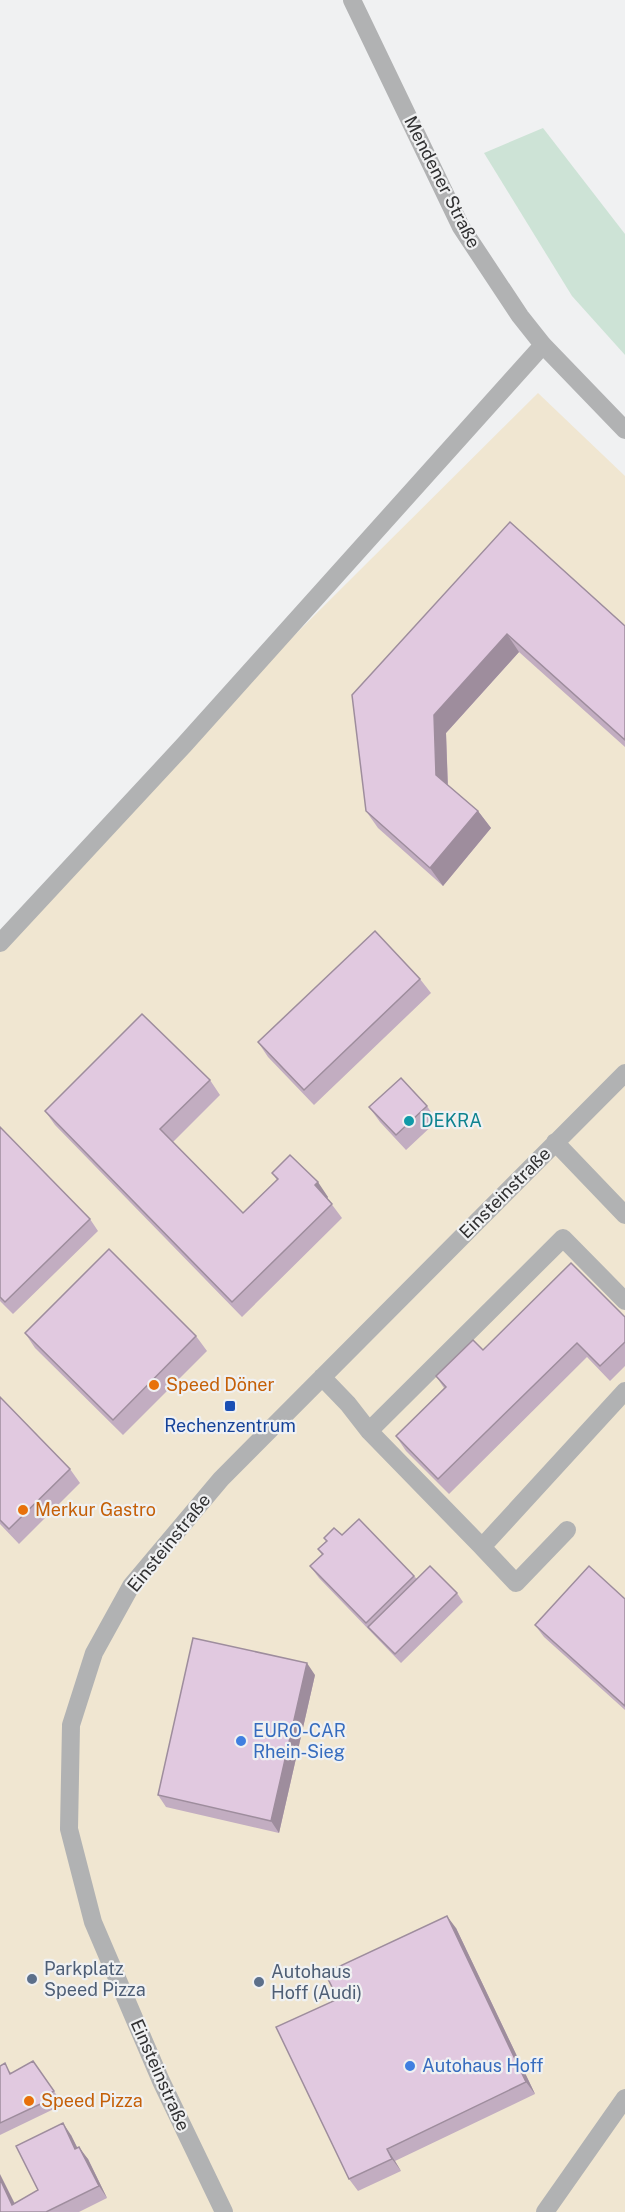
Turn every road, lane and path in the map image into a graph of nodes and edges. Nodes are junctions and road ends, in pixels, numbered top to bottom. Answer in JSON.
{"nodes":[{"id":1,"x":352,"y":0,"type":"edge"},
{"id":2,"x":543,"y":345,"type":"junction"},
{"id":3,"x":625,"y":430,"type":"edge"},
{"id":4,"x":0,"y":943,"type":"edge"},
{"id":5,"x":625,"y":1073,"type":"edge"},
{"id":6,"x":555,"y":1142,"type":"junction"},
{"id":7,"x":625,"y":1215,"type":"edge"},
{"id":8,"x":625,"y":1301,"type":"edge"},
{"id":9,"x":322,"y":1377,"type":"junction"},
{"id":10,"x":625,"y":1391,"type":"edge"},
{"id":11,"x":369,"y":1431,"type":"junction"},
{"id":12,"x":567,"y":1530,"type":"dead end"},
{"id":13,"x":482,"y":1547,"type":"junction"},
{"id":14,"x":625,"y":2098,"type":"edge"},
{"id":15,"x":224,"y":2212,"type":"edge"},
{"id":16,"x":545,"y":2212,"type":"edge"}],
"edges":[{"from":1,"to":2,"type":"street","name":"Mendener Straße"},
{"from":2,"to":3,"type":"street","name":"Mendener Straße"},
{"from":2,"to":4,"type":"street"},
{"from":5,"to":6,"type":"street","name":"Einsteinstraße"},
{"from":6,"to":7,"type":"street"},
{"from":6,"to":9,"type":"street","name":"Einsteinstraße"},
{"from":8,"to":11,"type":"street"},
{"from":9,"to":11,"type":"street"},
{"from":9,"to":15,"type":"street","name":"Einsteinstraße"},
{"from":10,"to":13,"type":"street"},
{"from":11,"to":13,"type":"street"},
{"from":12,"to":13,"type":"street"},
{"from":14,"to":16,"type":"street"}]}
